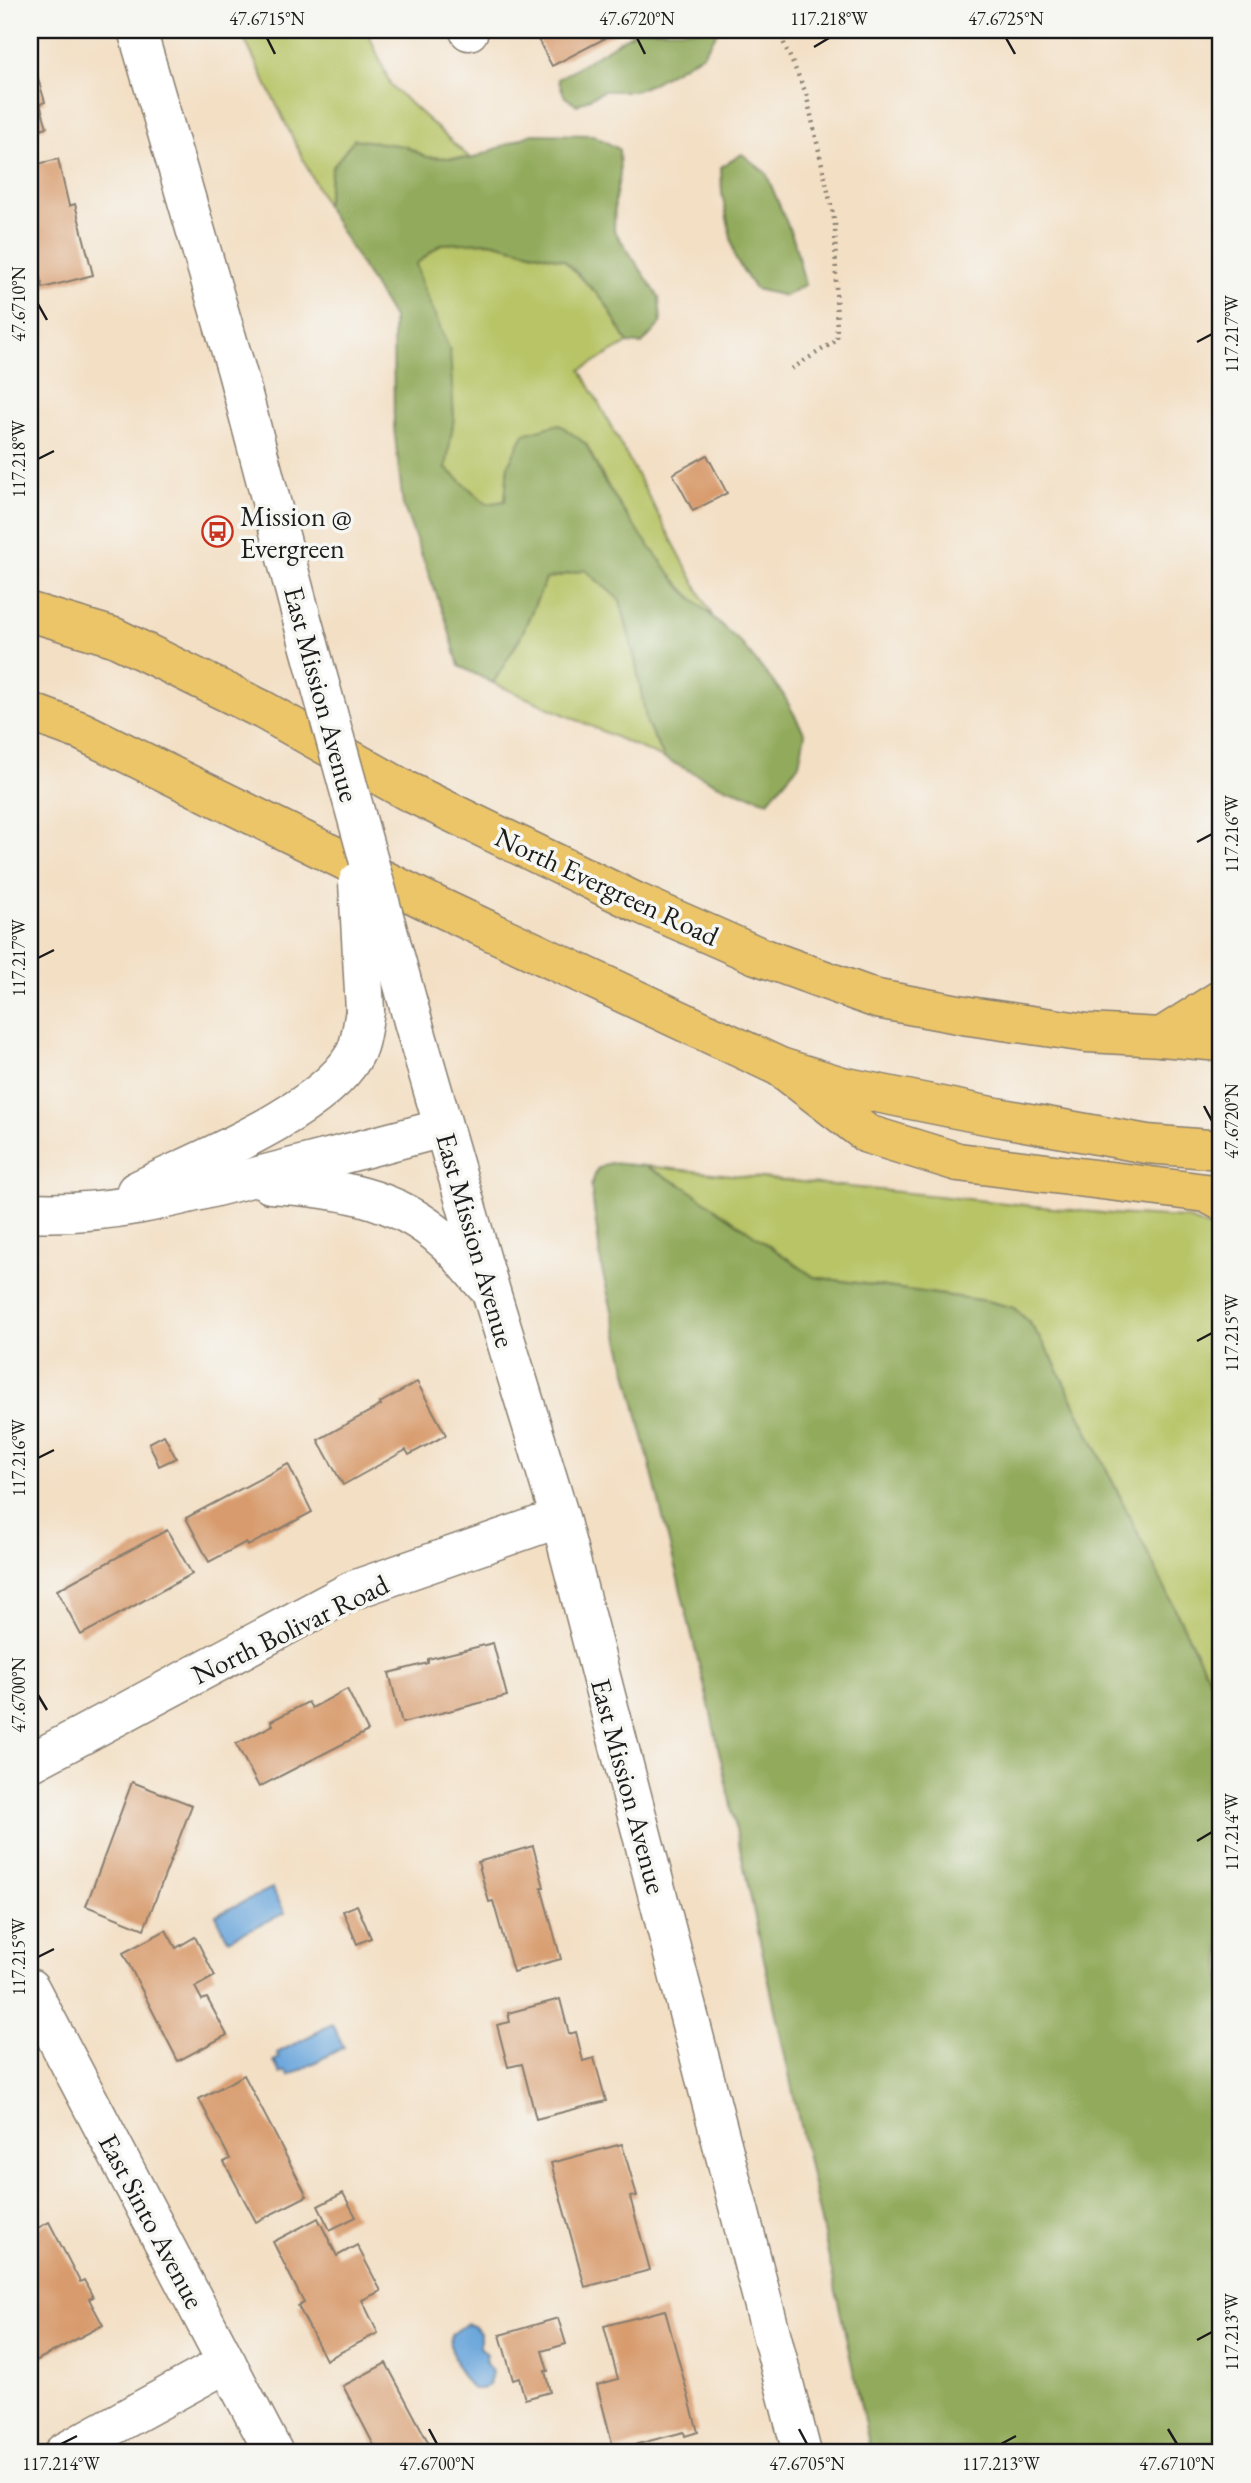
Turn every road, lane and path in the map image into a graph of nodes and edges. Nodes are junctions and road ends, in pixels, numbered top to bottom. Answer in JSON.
{"nodes":[{"id":1,"x":136,"y":30,"type":"edge"},
{"id":2,"x":778,"y":30,"type":"edge"},
{"id":3,"x":790,"y":370,"type":"dead end"},
{"id":4,"x":30,"y":612,"type":"edge"},
{"id":5,"x":30,"y":712,"type":"edge"},
{"id":6,"x":354,"y":810,"type":"junction"},
{"id":7,"x":1221,"y":999,"type":"edge"},
{"id":8,"x":1161,"y":1037,"type":"junction"},
{"id":9,"x":1221,"y":1042,"type":"edge"},
{"id":10,"x":780,"y":1067,"type":"junction"},
{"id":11,"x":443,"y":1128,"type":"junction"},
{"id":12,"x":1221,"y":1150,"type":"edge"},
{"id":13,"x":237,"y":1182,"type":"junction"},
{"id":14,"x":1221,"y":1201,"type":"edge"},
{"id":15,"x":93,"y":1211,"type":"junction"},
{"id":16,"x":30,"y":1212,"type":"edge"},
{"id":17,"x":491,"y":1292,"type":"junction"},
{"id":18,"x":560,"y":1518,"type":"junction"},
{"id":19,"x":30,"y":1763,"type":"edge"},
{"id":20,"x":30,"y":1988,"type":"edge"},
{"id":21,"x":226,"y":2363,"type":"junction"},
{"id":22,"x":63,"y":2453,"type":"edge"},
{"id":23,"x":274,"y":2453,"type":"edge"},
{"id":24,"x":802,"y":2453,"type":"edge"}],
"edges":[{"from":1,"to":6,"type":"street","name":"East Mission Avenue","bridge":true},
{"from":2,"to":3,"type":"path"},
{"from":4,"to":8,"type":"main road","name":"North Evergreen Road"},
{"from":5,"to":10,"type":"main road"},
{"from":6,"to":11,"type":"street","name":"East Mission Avenue","bridge":true},
{"from":6,"to":15,"type":"street","bridge":true},
{"from":7,"to":8,"type":"main road"},
{"from":8,"to":9,"type":"main road","name":"North Evergreen Road"},
{"from":10,"to":12,"type":"main road"},
{"from":10,"to":14,"type":"main road"},
{"from":11,"to":13,"type":"street"},
{"from":11,"to":17,"type":"street","name":"East Mission Avenue"},
{"from":13,"to":15,"type":"street"},
{"from":13,"to":17,"type":"street"},
{"from":15,"to":16,"type":"street"},
{"from":17,"to":18,"type":"street","name":"East Mission Avenue"},
{"from":18,"to":19,"type":"street","name":"North Bolivar Road"},
{"from":18,"to":24,"type":"street","name":"East Mission Avenue"},
{"from":20,"to":21,"type":"street","name":"East Sinto Avenue"},
{"from":21,"to":22,"type":"street"},
{"from":21,"to":23,"type":"street","name":"East Sinto Avenue"}]}
